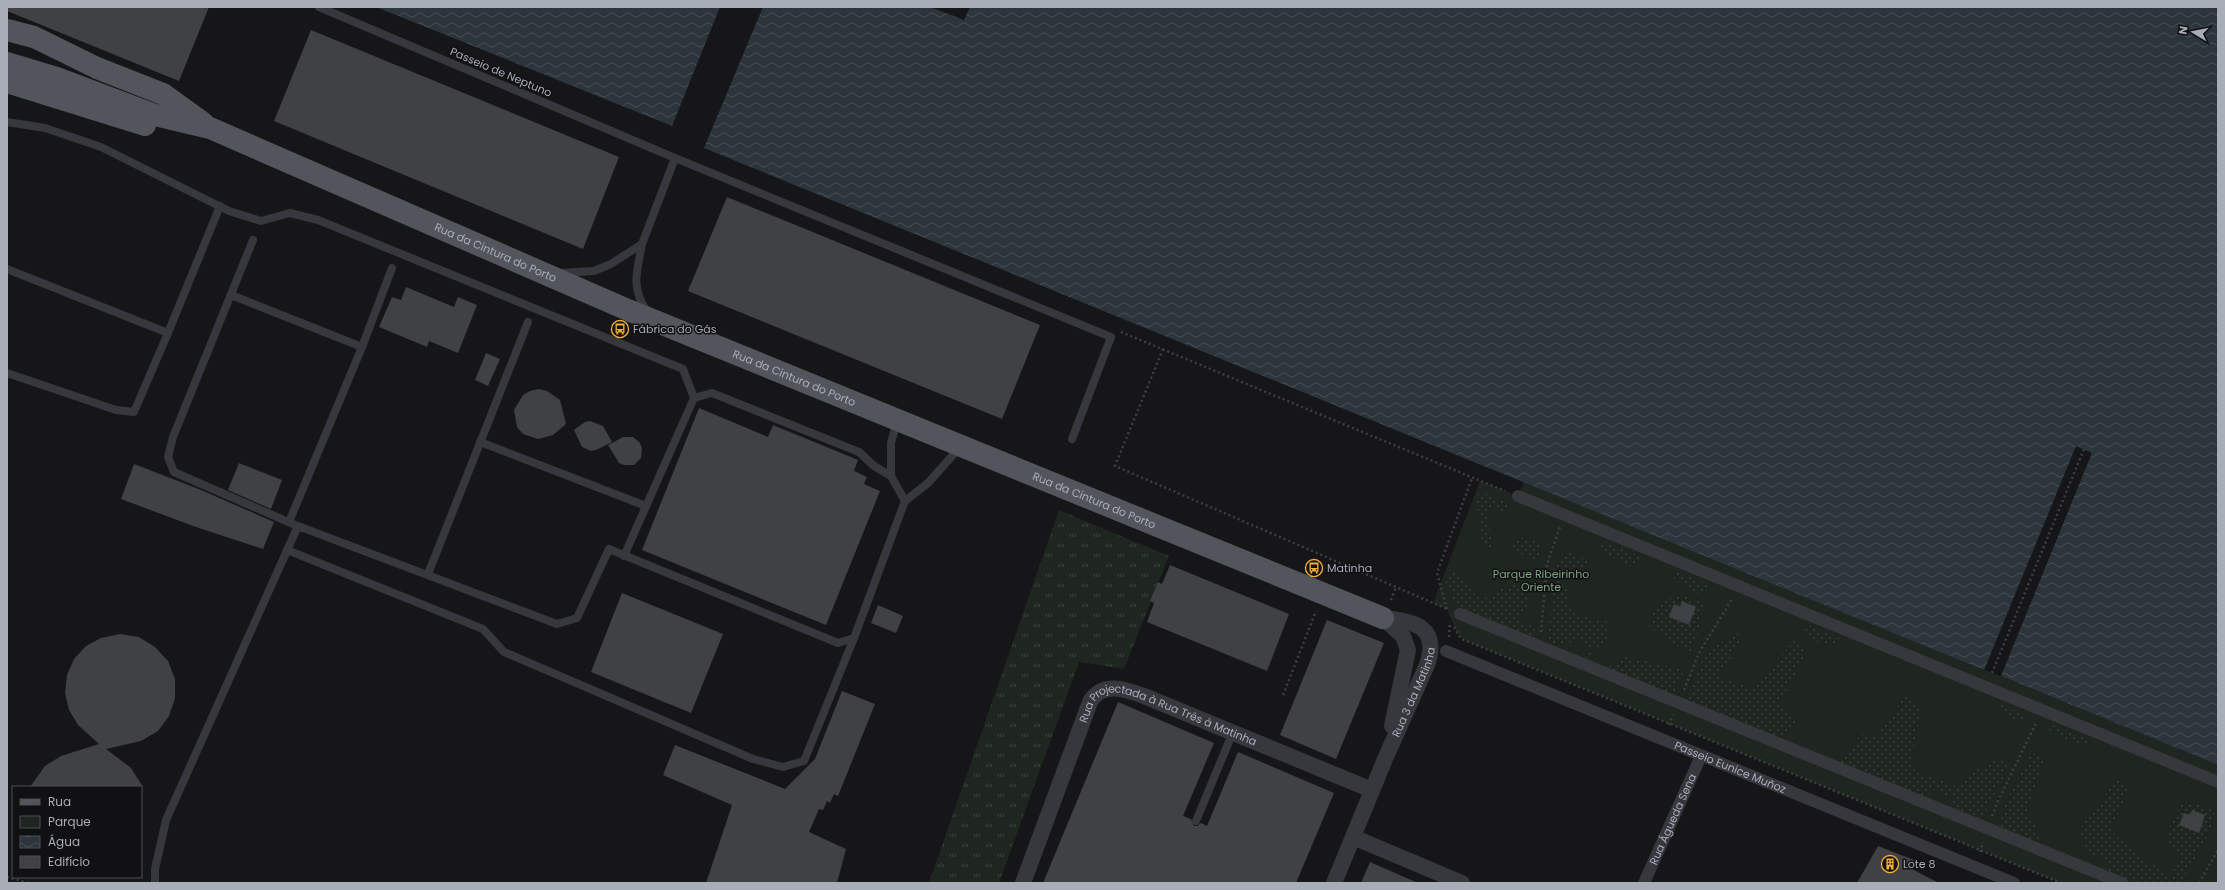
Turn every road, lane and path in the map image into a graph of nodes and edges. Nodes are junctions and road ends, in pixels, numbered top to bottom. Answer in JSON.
{"nodes":[{"id":1,"x":319,"y":7,"type":"edge"},
{"id":2,"x":7,"y":30,"type":"edge"},
{"id":3,"x":7,"y":43,"type":"edge"},
{"id":4,"x":7,"y":63,"type":"edge"},
{"id":5,"x":97,"y":68,"type":"junction"},
{"id":6,"x":7,"y":82,"type":"edge"},
{"id":7,"x":7,"y":122,"type":"edge"},
{"id":8,"x":210,"y":128,"type":"junction"},
{"id":9,"x":675,"y":158,"type":"junction"},
{"id":10,"x":220,"y":206,"type":"junction"},
{"id":11,"x":253,"y":240,"type":"dead end"},
{"id":12,"x":642,"y":244,"type":"junction"},
{"id":13,"x":392,"y":268,"type":"dead end"},
{"id":14,"x":7,"y":269,"type":"edge"},
{"id":15,"x":545,"y":274,"type":"junction"},
{"id":16,"x":231,"y":295,"type":"junction"},
{"id":17,"x":655,"y":321,"type":"junction"},
{"id":18,"x":528,"y":322,"type":"dead end"},
{"id":19,"x":168,"y":332,"type":"junction"},
{"id":20,"x":362,"y":347,"type":"junction"},
{"id":21,"x":7,"y":373,"type":"edge"},
{"id":22,"x":694,"y":398,"type":"junction"},
{"id":23,"x":897,"y":420,"type":"junction"},
{"id":24,"x":1072,"y":439,"type":"dead end"},
{"id":25,"x":480,"y":442,"type":"junction"},
{"id":26,"x":961,"y":446,"type":"junction"},
{"id":27,"x":2084,"y":449,"type":"dead end"},
{"id":28,"x":891,"y":476,"type":"junction"},
{"id":29,"x":1472,"y":478,"type":"junction"},
{"id":30,"x":1518,"y":496,"type":"joint"},
{"id":31,"x":905,"y":502,"type":"junction"},
{"id":32,"x":646,"y":506,"type":"junction"},
{"id":33,"x":1564,"y":516,"type":"junction"},
{"id":34,"x":289,"y":522,"type":"junction"},
{"id":35,"x":303,"y":528,"type":"junction"},
{"id":36,"x":1669,"y":533,"type":"dead end"},
{"id":37,"x":1666,"y":540,"type":"dead end"},
{"id":38,"x":287,"y":550,"type":"junction"},
{"id":39,"x":624,"y":556,"type":"junction"},
{"id":40,"x":428,"y":574,"type":"junction"},
{"id":41,"x":1740,"y":587,"type":"junction"},
{"id":42,"x":1322,"y":595,"type":"junction"},
{"id":43,"x":1460,"y":614,"type":"joint"},
{"id":44,"x":1383,"y":618,"type":"junction"},
{"id":45,"x":854,"y":638,"type":"junction"},
{"id":46,"x":1464,"y":640,"type":"dead end"},
{"id":47,"x":1540,"y":646,"type":"junction"},
{"id":48,"x":1446,"y":651,"type":"joint"},
{"id":49,"x":1534,"y":668,"type":"junction"},
{"id":50,"x":1992,"y":672,"type":"dead end"},
{"id":51,"x":1529,"y":685,"type":"junction"},
{"id":52,"x":1283,"y":695,"type":"dead end"},
{"id":53,"x":1678,"y":702,"type":"junction"},
{"id":54,"x":2042,"y":710,"type":"junction"},
{"id":55,"x":1669,"y":724,"type":"junction"},
{"id":56,"x":1233,"y":732,"type":"junction"},
{"id":57,"x":1663,"y":740,"type":"junction"},
{"id":58,"x":1701,"y":756,"type":"junction"},
{"id":59,"x":1385,"y":759,"type":"junction"},
{"id":60,"x":2218,"y":782,"type":"edge"},
{"id":61,"x":1372,"y":790,"type":"junction"},
{"id":62,"x":1196,"y":821,"type":"dead end"},
{"id":63,"x":1988,"y":828,"type":"junction"},
{"id":64,"x":1353,"y":837,"type":"junction"},
{"id":65,"x":2218,"y":850,"type":"edge"},
{"id":66,"x":1980,"y":851,"type":"junction"},
{"id":67,"x":1974,"y":867,"type":"junction"},
{"id":68,"x":7,"y":877,"type":"edge"},
{"id":69,"x":1999,"y":880,"type":"edge"},
{"id":70,"x":28,"y":883,"type":"edge"},
{"id":71,"x":155,"y":883,"type":"edge"},
{"id":72,"x":1023,"y":883,"type":"edge"},
{"id":73,"x":1334,"y":883,"type":"edge"},
{"id":74,"x":1462,"y":883,"type":"edge"},
{"id":75,"x":1644,"y":883,"type":"edge"},
{"id":76,"x":2014,"y":883,"type":"edge"},
{"id":77,"x":2061,"y":883,"type":"edge"},
{"id":78,"x":2122,"y":883,"type":"edge"},
{"id":79,"x":2200,"y":883,"type":"edge"}],
"edges":[{"from":1,"to":9,"type":"lane","name":"Passeio de Neptuno"},
{"from":2,"to":5,"type":"main road"},
{"from":3,"to":5,"type":"main road"},
{"from":4,"to":8,"type":"main road","name":"Rua da Cintura do Porto"},
{"from":5,"to":8,"type":"main road","name":"Rua da Cintura do Porto"},
{"from":6,"to":8,"type":"main road"},
{"from":7,"to":10,"type":"lane"},
{"from":8,"to":15,"type":"main road","name":"Rua da Cintura do Porto"},
{"from":9,"to":12,"type":"lane"},
{"from":9,"to":24,"type":"lane","name":"Passeio de Neptuno"},
{"from":10,"to":19,"type":"lane"},
{"from":10,"to":22,"type":"lane"},
{"from":11,"to":16,"type":"lane"},
{"from":12,"to":15,"type":"lane"},
{"from":12,"to":17,"type":"lane"},
{"from":13,"to":20,"type":"lane"},
{"from":14,"to":19,"type":"lane"},
{"from":15,"to":17,"type":"main road","name":"Rua da Cintura do Porto"},
{"from":16,"to":20,"type":"lane"},
{"from":16,"to":34,"type":"lane"},
{"from":17,"to":23,"type":"main road","name":"Rua da Cintura do Porto"},
{"from":18,"to":25,"type":"lane"},
{"from":19,"to":21,"type":"lane"},
{"from":20,"to":34,"type":"lane"},
{"from":22,"to":28,"type":"lane"},
{"from":22,"to":32,"type":"lane"},
{"from":23,"to":26,"type":"main road","name":"Rua da Cintura do Porto"},
{"from":23,"to":28,"type":"lane"},
{"from":25,"to":32,"type":"lane"},
{"from":25,"to":40,"type":"lane"},
{"from":26,"to":31,"type":"lane"},
{"from":26,"to":42,"type":"main road","name":"Rua da Cintura do Porto"},
{"from":27,"to":50,"type":"path"},
{"from":28,"to":31,"type":"lane"},
{"from":29,"to":29,"type":"path"},
{"from":29,"to":30,"type":"path"},
{"from":30,"to":33,"type":"street"},
{"from":31,"to":45,"type":"lane"},
{"from":32,"to":39,"type":"lane"},
{"from":33,"to":41,"type":"street"},
{"from":33,"to":47,"type":"path"},
{"from":34,"to":35,"type":"lane"},
{"from":35,"to":38,"type":"lane"},
{"from":35,"to":40,"type":"lane"},
{"from":36,"to":37,"type":"path"},
{"from":38,"to":45,"type":"lane"},
{"from":38,"to":71,"type":"lane"},
{"from":39,"to":40,"type":"lane"},
{"from":39,"to":45,"type":"lane"},
{"from":41,"to":53,"type":"path"},
{"from":41,"to":54,"type":"street"},
{"from":42,"to":44,"type":"main road","name":"Rua da Cintura do Porto"},
{"from":42,"to":52,"type":"path"},
{"from":43,"to":47,"type":"street"},
{"from":43,"to":48,"type":"path"},
{"from":44,"to":59,"type":"street","name":"Rua 3 da Matinha"},
{"from":44,"to":59,"type":"street","name":"Rua 3 da Matinha"},
{"from":46,"to":49,"type":"path"},
{"from":47,"to":49,"type":"path"},
{"from":47,"to":53,"type":"street"},
{"from":48,"to":51,"type":"street","name":"Passeio Eunice Muñoz"},
{"from":49,"to":51,"type":"path"},
{"from":49,"to":55,"type":"path"},
{"from":51,"to":57,"type":"street","name":"Passeio Eunice Muñoz"},
{"from":53,"to":55,"type":"path"},
{"from":53,"to":63,"type":"street"},
{"from":54,"to":60,"type":"street"},
{"from":54,"to":63,"type":"path"},
{"from":55,"to":57,"type":"path"},
{"from":55,"to":66,"type":"path"},
{"from":56,"to":61,"type":"street","name":"Rua Projectada à Rua Três à Matinha"},
{"from":56,"to":62,"type":"lane"},
{"from":56,"to":72,"type":"street","name":"Rua Projectada à Rua Três à Matinha"},
{"from":57,"to":58,"type":"street","name":"Passeio Eunice Muñoz"},
{"from":58,"to":67,"type":"street","name":"Passeio Eunice Muñoz"},
{"from":58,"to":75,"type":"street","name":"Rua Águeda Sena"},
{"from":59,"to":61,"type":"street","name":"Rua 3 da Matinha"},
{"from":61,"to":64,"type":"street","name":"Rua 3 da Matinha"},
{"from":63,"to":66,"type":"path"},
{"from":63,"to":78,"type":"street"},
{"from":64,"to":73,"type":"street","name":"Rua 3 da Matinha"},
{"from":64,"to":74,"type":"street"},
{"from":65,"to":79,"type":"path"},
{"from":66,"to":67,"type":"path"},
{"from":66,"to":77,"type":"path"},
{"from":67,"to":69,"type":"street","name":"Passeio Eunice Muñoz"},
{"from":68,"to":70,"type":"path"},
{"from":69,"to":76,"type":"street","name":"Passeio Eunice Muñoz"}]}
